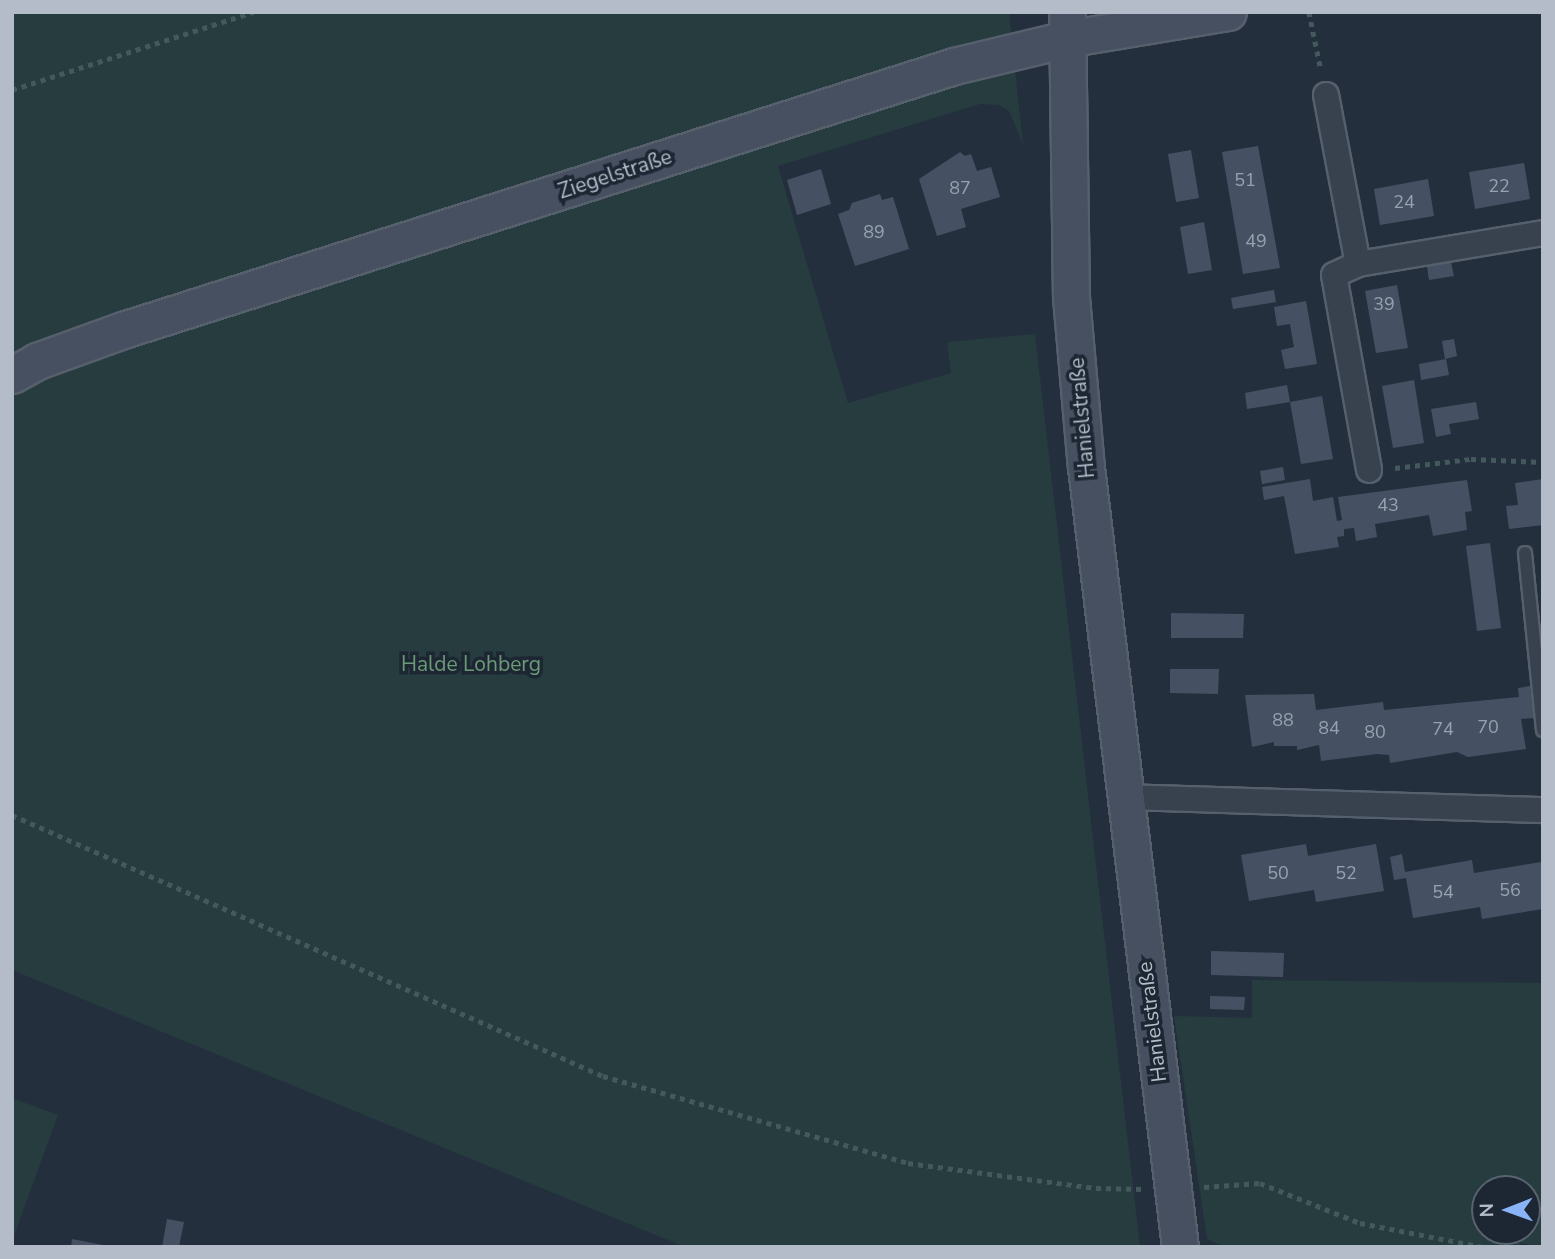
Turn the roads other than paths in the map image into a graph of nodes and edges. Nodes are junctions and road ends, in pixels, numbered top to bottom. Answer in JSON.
{"nodes":[{"id":1,"x":1228,"y":12,"type":"edge"},
{"id":2,"x":1069,"y":25,"type":"edge"},
{"id":3,"x":1326,"y":95,"type":"road end"},
{"id":4,"x":1543,"y":233,"type":"edge"},
{"id":5,"x":1358,"y":264,"type":"junction"},
{"id":6,"x":12,"y":375,"type":"edge"},
{"id":7,"x":1369,"y":470,"type":"road end"},
{"id":8,"x":1525,"y":553,"type":"dead end"},
{"id":9,"x":1543,"y":730,"type":"edge"},
{"id":10,"x":1125,"y":797,"type":"junction"},
{"id":11,"x":1543,"y":810,"type":"edge"},
{"id":12,"x":1180,"y":1247,"type":"edge"}],
"edges":[{"from":1,"to":2,"type":"main road","name":"Ziegelstraße"},
{"from":2,"to":6,"type":"main road","name":"Ziegelstraße"},
{"from":2,"to":10,"type":"main road","name":"Hanielstraße"},
{"from":3,"to":5,"type":"street"},
{"from":4,"to":5,"type":"street"},
{"from":5,"to":7,"type":"street"},
{"from":8,"to":9,"type":"lane"},
{"from":10,"to":11,"type":"street"},
{"from":10,"to":12,"type":"main road","name":"Hanielstraße"}]}
